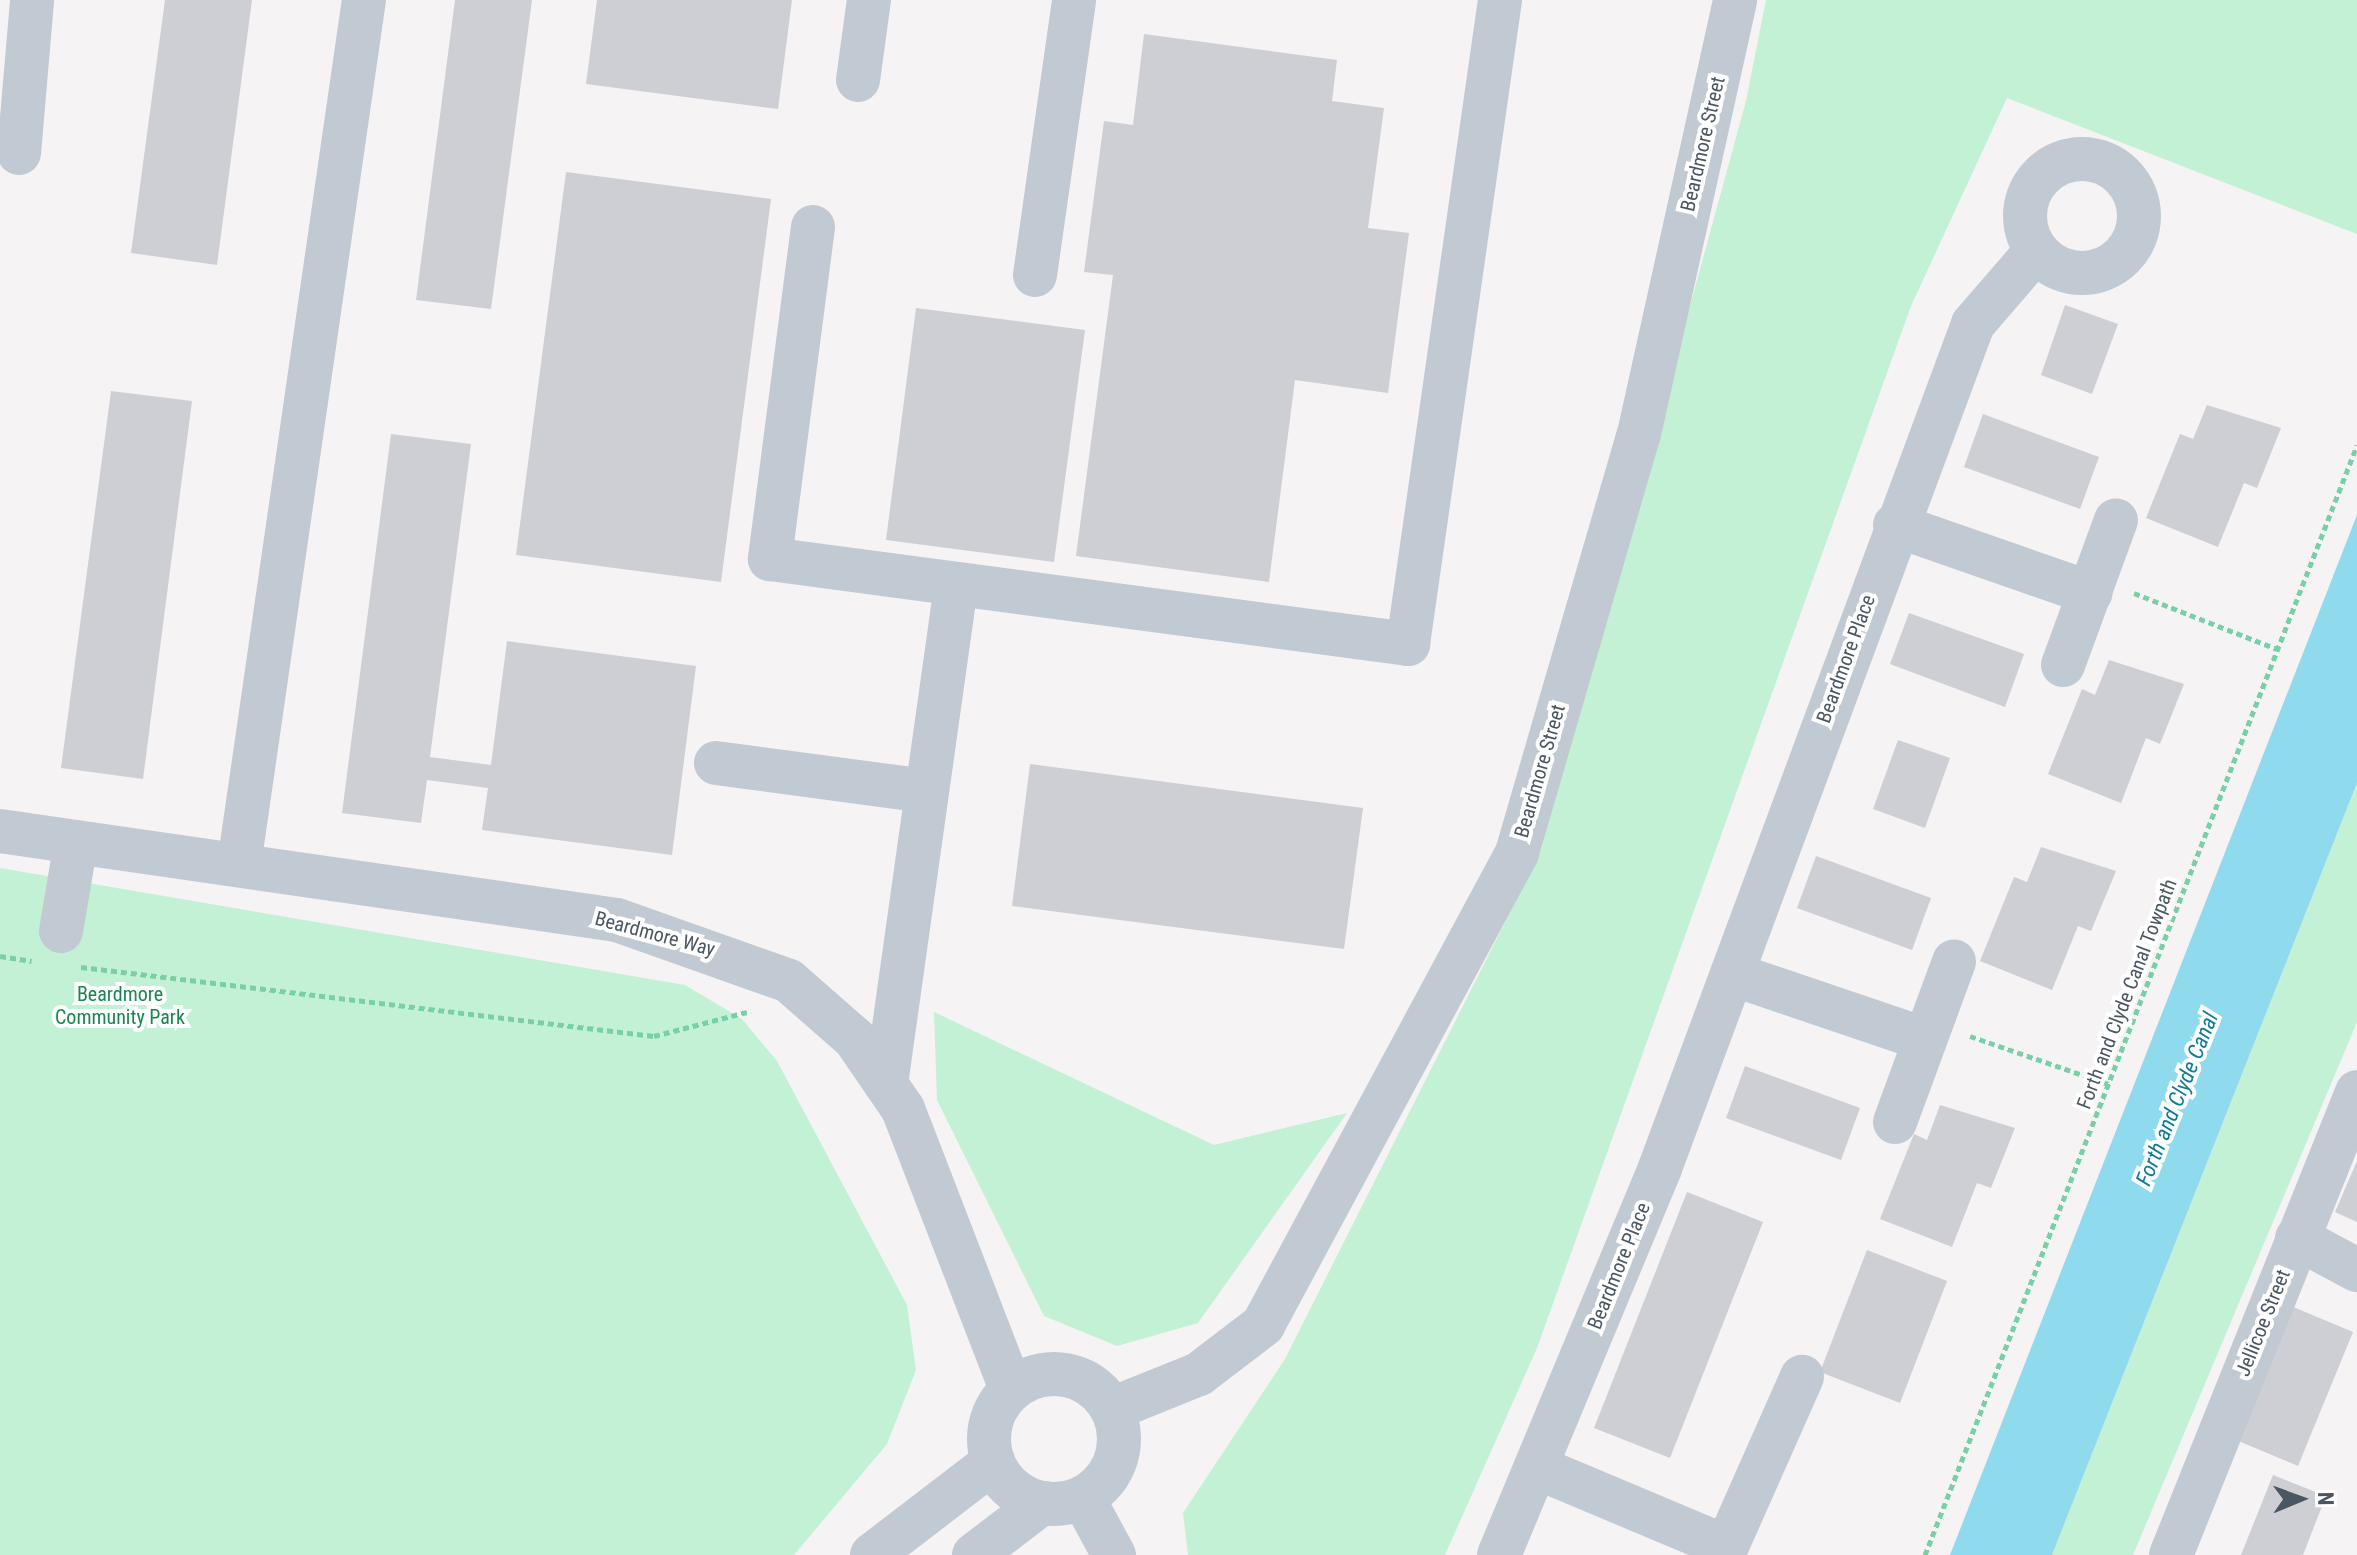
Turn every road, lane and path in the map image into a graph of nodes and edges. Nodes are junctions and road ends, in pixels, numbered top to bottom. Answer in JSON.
{"nodes":[{"id":1,"x":32,"y":0,"type":"edge"},
{"id":2,"x":364,"y":0,"type":"edge"},
{"id":3,"x":869,"y":0,"type":"edge"},
{"id":4,"x":1074,"y":0,"type":"edge"},
{"id":5,"x":1500,"y":0,"type":"edge"},
{"id":6,"x":1735,"y":0,"type":"edge"},
{"id":7,"x":858,"y":80,"type":"dead end"},
{"id":8,"x":19,"y":153,"type":"dead end"},
{"id":9,"x":813,"y":227,"type":"dead end"},
{"id":10,"x":2036,"y":251,"type":"dead end"},
{"id":11,"x":1035,"y":275,"type":"dead end"},
{"id":12,"x":2357,"y":445,"type":"edge"},
{"id":13,"x":2116,"y":520,"type":"dead end"},
{"id":14,"x":1895,"y":525,"type":"junction"},
{"id":15,"x":956,"y":586,"type":"junction"},
{"id":16,"x":2090,"y":593,"type":"junction"},
{"id":17,"x":2277,"y":649,"type":"junction"},
{"id":18,"x":2063,"y":665,"type":"dead end"},
{"id":19,"x":716,"y":763,"type":"dead end"},
{"id":20,"x":927,"y":791,"type":"junction"},
{"id":21,"x":0,"y":831,"type":"edge"},
{"id":22,"x":76,"y":842,"type":"junction"},
{"id":23,"x":239,"y":865,"type":"junction"},
{"id":24,"x":57,"y":953,"type":"junction"},
{"id":25,"x":0,"y":956,"type":"edge"},
{"id":26,"x":1954,"y":962,"type":"dead end"},
{"id":27,"x":1732,"y":974,"type":"junction"},
{"id":28,"x":789,"y":981,"type":"junction"},
{"id":29,"x":1924,"y":1039,"type":"junction"},
{"id":30,"x":886,"y":1084,"type":"junction"},
{"id":31,"x":2109,"y":1084,"type":"junction"},
{"id":32,"x":2357,"y":1092,"type":"edge"},
{"id":33,"x":1895,"y":1122,"type":"dead end"},
{"id":34,"x":2297,"y":1238,"type":"junction"},
{"id":35,"x":2357,"y":1270,"type":"edge"},
{"id":36,"x":1802,"y":1377,"type":"dead end"},
{"id":37,"x":1011,"y":1389,"type":"junction"},
{"id":38,"x":1112,"y":1409,"type":"junction"},
{"id":39,"x":993,"y":1462,"type":"junction"},
{"id":40,"x":1536,"y":1467,"type":"junction"},
{"id":41,"x":1063,"y":1500,"type":"junction"},
{"id":42,"x":1724,"y":1551,"type":"edge"},
{"id":43,"x":872,"y":1555,"type":"edge"},
{"id":44,"x":974,"y":1555,"type":"edge"},
{"id":45,"x":1114,"y":1555,"type":"edge"},
{"id":46,"x":1499,"y":1555,"type":"edge"},
{"id":47,"x":1925,"y":1555,"type":"edge"},
{"id":48,"x":2171,"y":1555,"type":"edge"}],
"edges":[{"from":1,"to":8,"type":"street"},
{"from":2,"to":23,"type":"street"},
{"from":3,"to":7,"type":"street"},
{"from":4,"to":11,"type":"street"},
{"from":5,"to":15,"type":"street"},
{"from":6,"to":38,"type":"street","name":"Beardmore Street"},
{"from":9,"to":15,"type":"street"},
{"from":10,"to":14,"type":"street","name":"Beardmore Place"},
{"from":12,"to":17,"type":"path","name":"Forth and Clyde Canal Towpath"},
{"from":13,"to":16,"type":"street"},
{"from":14,"to":16,"type":"street"},
{"from":14,"to":27,"type":"street","name":"Beardmore Place"},
{"from":15,"to":20,"type":"street"},
{"from":16,"to":17,"type":"path"},
{"from":16,"to":18,"type":"street"},
{"from":17,"to":31,"type":"path","name":"Forth and Clyde Canal Towpath"},
{"from":19,"to":20,"type":"street"},
{"from":20,"to":30,"type":"street"},
{"from":21,"to":22,"type":"street","name":"Beardmore Way"},
{"from":22,"to":23,"type":"street","name":"Beardmore Way"},
{"from":22,"to":24,"type":"street"},
{"from":23,"to":28,"type":"street","name":"Beardmore Way"},
{"from":24,"to":25,"type":"path"},
{"from":24,"to":28,"type":"path"},
{"from":26,"to":29,"type":"street"},
{"from":27,"to":29,"type":"street"},
{"from":27,"to":40,"type":"street","name":"Beardmore Place"},
{"from":28,"to":30,"type":"street","name":"Beardmore Way"},
{"from":29,"to":31,"type":"path"},
{"from":29,"to":33,"type":"street"},
{"from":30,"to":37,"type":"street","name":"Beardmore Way"},
{"from":31,"to":47,"type":"path","name":"Forth and Clyde Canal Towpath"},
{"from":32,"to":34,"type":"street","name":"Jellicoe Street"},
{"from":34,"to":35,"type":"street"},
{"from":34,"to":48,"type":"street","name":"Jellicoe Street"},
{"from":36,"to":42,"type":"street"},
{"from":37,"to":38,"type":"street"},
{"from":37,"to":39,"type":"street"},
{"from":38,"to":41,"type":"street"},
{"from":39,"to":41,"type":"street"},
{"from":39,"to":43,"type":"street"},
{"from":40,"to":42,"type":"street"},
{"from":40,"to":46,"type":"street","name":"Beardmore Place"},
{"from":41,"to":44,"type":"street"},
{"from":41,"to":45,"type":"street"}]}
